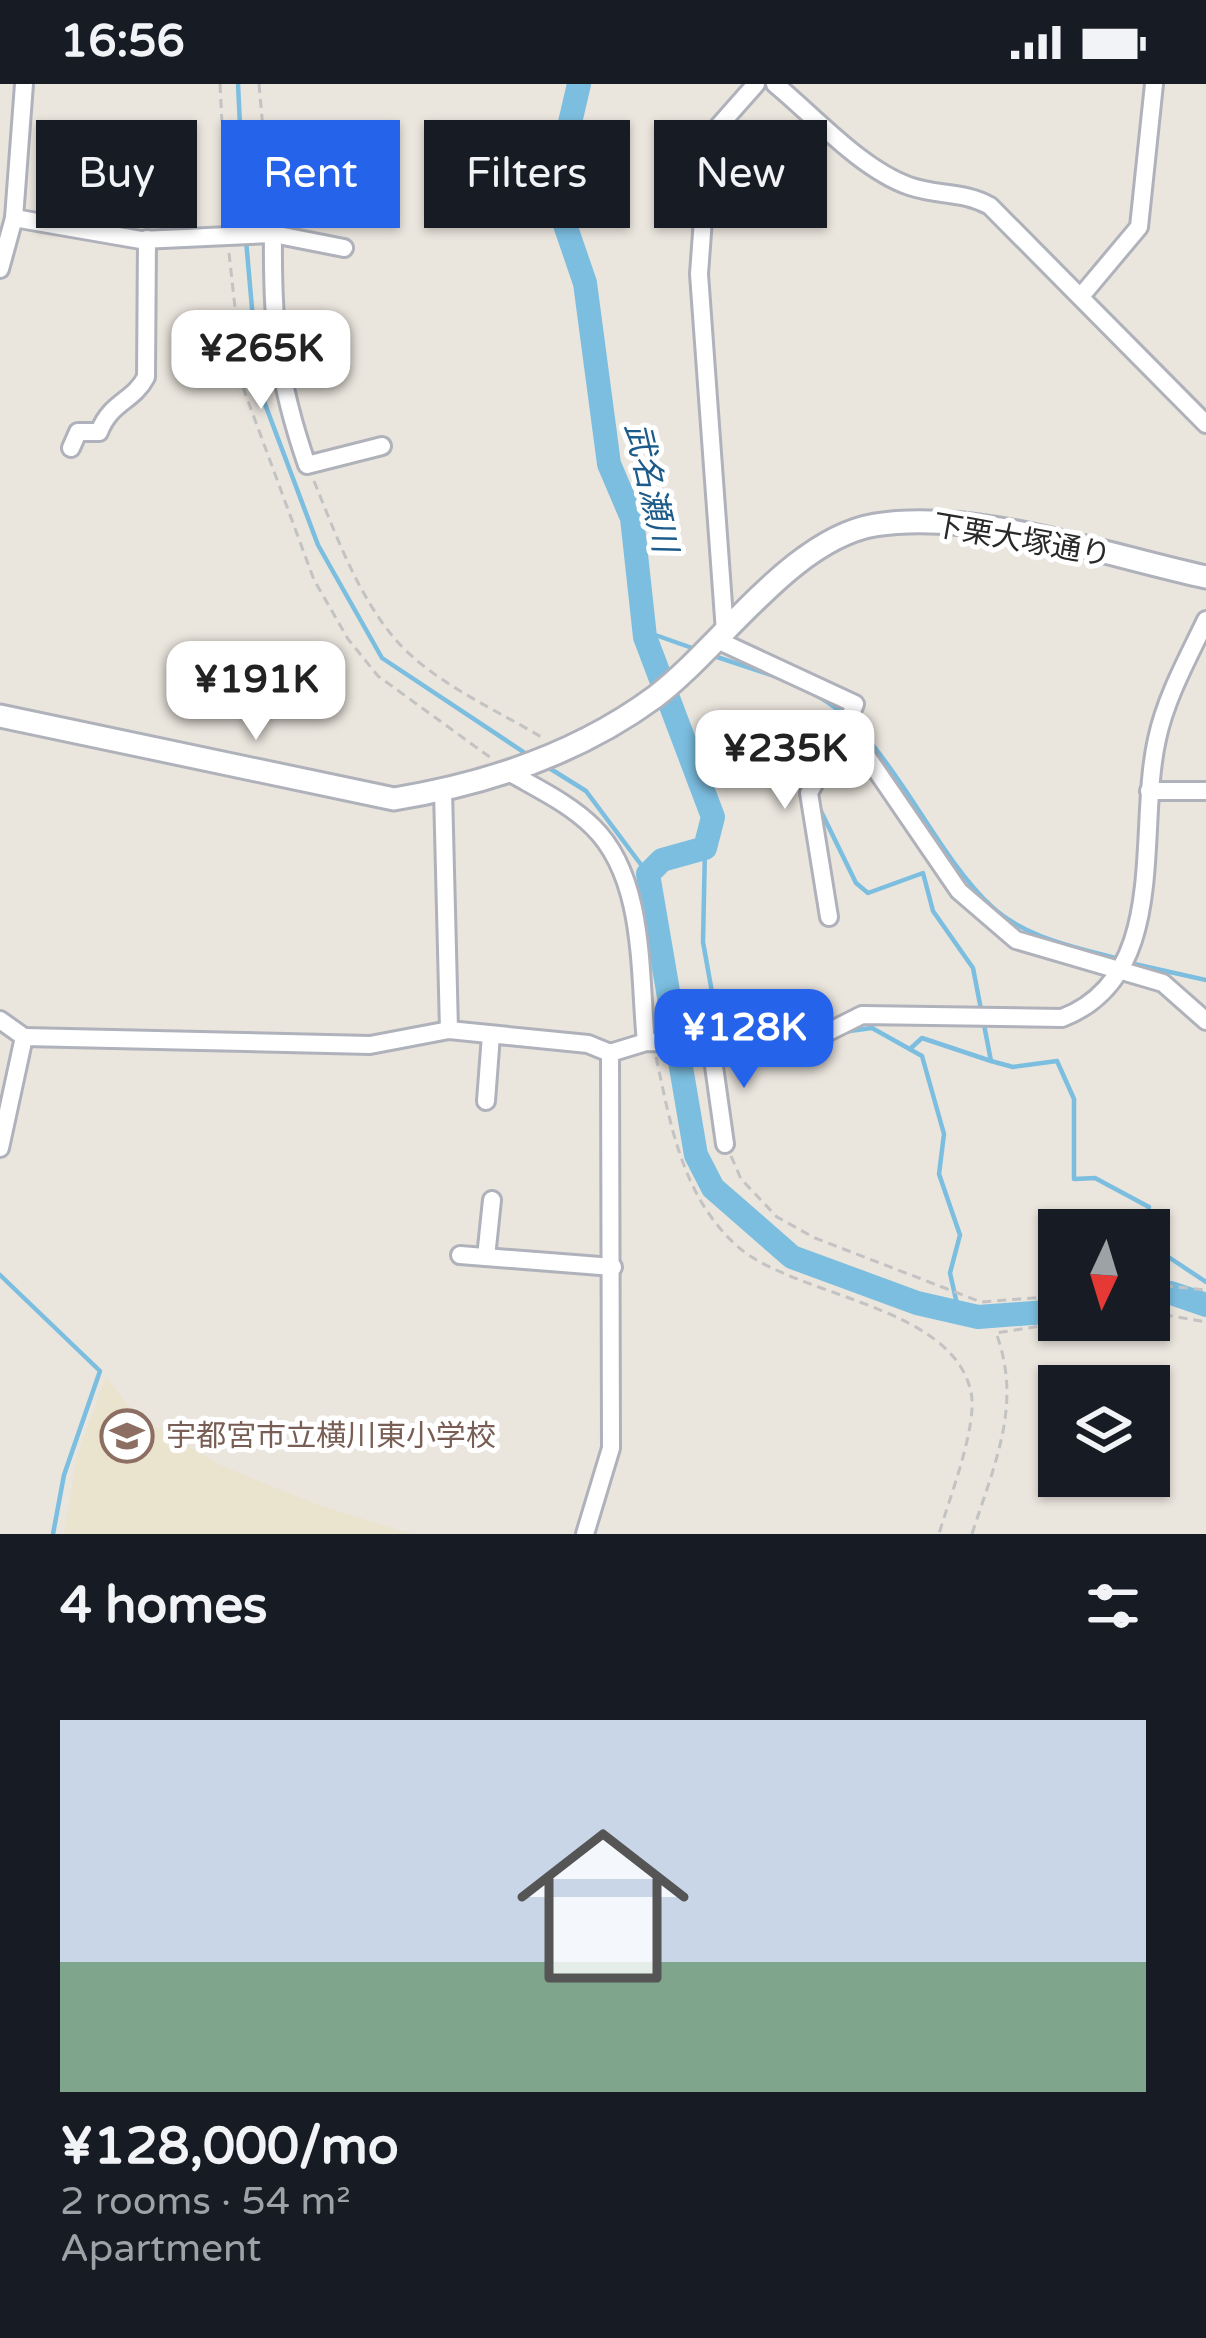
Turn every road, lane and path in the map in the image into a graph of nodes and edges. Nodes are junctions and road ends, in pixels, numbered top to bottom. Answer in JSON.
{"nodes":[{"id":1,"x":24,"y":84,"type":"edge"},
{"id":2,"x":259,"y":84,"type":"edge"},
{"id":3,"x":756,"y":84,"type":"edge"},
{"id":4,"x":775,"y":84,"type":"edge"},
{"id":5,"x":1154,"y":84,"type":"edge"},
{"id":6,"x":14,"y":218,"type":"junction"},
{"id":7,"x":273,"y":234,"type":"junction"},
{"id":8,"x":147,"y":239,"type":"junction"},
{"id":9,"x":344,"y":248,"type":"dead end"},
{"id":10,"x":0,"y":269,"type":"edge"},
{"id":11,"x":1082,"y":295,"type":"junction"},
{"id":12,"x":1206,"y":424,"type":"edge"},
{"id":13,"x":382,"y":446,"type":"dead end"},
{"id":14,"x":71,"y":448,"type":"dead end"},
{"id":15,"x":307,"y":465,"type":"junction"},
{"id":16,"x":1206,"y":577,"type":"edge"},
{"id":17,"x":1206,"y":620,"type":"edge"},
{"id":18,"x":720,"y":636,"type":"junction"},
{"id":19,"x":0,"y":716,"type":"edge"},
{"id":20,"x":846,"y":726,"type":"junction"},
{"id":21,"x":563,"y":751,"type":"junction"},
{"id":22,"x":510,"y":770,"type":"junction"},
{"id":23,"x":443,"y":791,"type":"junction"},
{"id":24,"x":1150,"y":791,"type":"junction"},
{"id":25,"x":1206,"y":791,"type":"edge"},
{"id":26,"x":829,"y":917,"type":"dead end"},
{"id":27,"x":1123,"y":972,"type":"junction"},
{"id":28,"x":0,"y":1020,"type":"edge"},
{"id":29,"x":1206,"y":1021,"type":"edge"},
{"id":30,"x":449,"y":1030,"type":"junction"},
{"id":31,"x":491,"y":1035,"type":"junction"},
{"id":32,"x":24,"y":1037,"type":"junction"},
{"id":33,"x":652,"y":1043,"type":"junction"},
{"id":34,"x":707,"y":1045,"type":"junction"},
{"id":35,"x":610,"y":1053,"type":"junction"},
{"id":36,"x":486,"y":1101,"type":"dead end"},
{"id":37,"x":725,"y":1144,"type":"joint"},
{"id":38,"x":0,"y":1148,"type":"edge"},
{"id":39,"x":492,"y":1200,"type":"dead end"},
{"id":40,"x":460,"y":1255,"type":"dead end"},
{"id":41,"x":486,"y":1257,"type":"junction"},
{"id":42,"x":613,"y":1267,"type":"junction"},
{"id":43,"x":1170,"y":1286,"type":"edge"},
{"id":44,"x":1206,"y":1290,"type":"edge"},
{"id":45,"x":1038,"y":1298,"type":"edge"},
{"id":46,"x":1170,"y":1316,"type":"edge"},
{"id":47,"x":1206,"y":1322,"type":"edge"},
{"id":48,"x":1038,"y":1326,"type":"edge"},
{"id":49,"x":585,"y":1534,"type":"edge"},
{"id":50,"x":939,"y":1534,"type":"edge"},
{"id":51,"x":972,"y":1534,"type":"edge"}],
"edges":[{"from":1,"to":6,"type":"street"},
{"from":2,"to":7,"type":"path"},
{"from":3,"to":18,"type":"street"},
{"from":4,"to":11,"type":"street"},
{"from":5,"to":11,"type":"street"},
{"from":6,"to":8,"type":"street"},
{"from":6,"to":10,"type":"street"},
{"from":7,"to":8,"type":"street"},
{"from":7,"to":9,"type":"street"},
{"from":7,"to":15,"type":"street"},
{"from":8,"to":14,"type":"street"},
{"from":11,"to":12,"type":"street"},
{"from":13,"to":15,"type":"street"},
{"from":15,"to":21,"type":"path"},
{"from":16,"to":18,"type":"street","name":"下栗大塚通り"},
{"from":17,"to":24,"type":"street"},
{"from":18,"to":20,"type":"street"},
{"from":18,"to":21,"type":"street","name":"下栗大塚通り"},
{"from":19,"to":23,"type":"street"},
{"from":20,"to":26,"type":"street"},
{"from":20,"to":27,"type":"street"},
{"from":21,"to":22,"type":"street"},
{"from":22,"to":23,"type":"street"},
{"from":22,"to":33,"type":"street"},
{"from":23,"to":30,"type":"street"},
{"from":24,"to":25,"type":"street"},
{"from":24,"to":27,"type":"street"},
{"from":27,"to":29,"type":"street"},
{"from":27,"to":34,"type":"street"},
{"from":28,"to":32,"type":"street"},
{"from":30,"to":31,"type":"street"},
{"from":30,"to":32,"type":"street"},
{"from":31,"to":35,"type":"street"},
{"from":31,"to":36,"type":"street"},
{"from":32,"to":38,"type":"street"},
{"from":33,"to":34,"type":"street"},
{"from":33,"to":35,"type":"street"},
{"from":33,"to":50,"type":"path"},
{"from":34,"to":37,"type":"street"},
{"from":35,"to":42,"type":"street"},
{"from":37,"to":45,"type":"path"},
{"from":39,"to":41,"type":"street"},
{"from":40,"to":41,"type":"street"},
{"from":41,"to":42,"type":"street"},
{"from":42,"to":49,"type":"street"},
{"from":43,"to":44,"type":"path"},
{"from":46,"to":47,"type":"path"},
{"from":48,"to":51,"type":"path"}]}
